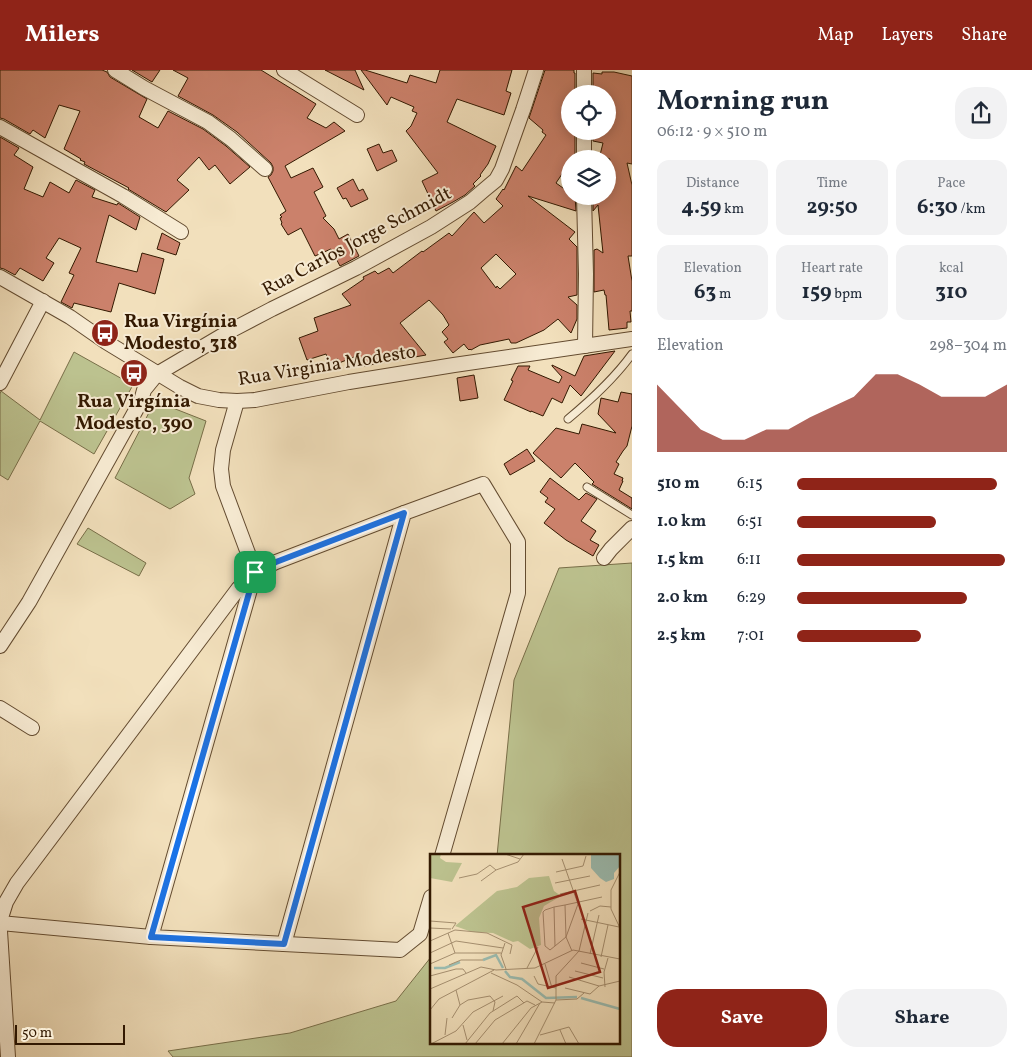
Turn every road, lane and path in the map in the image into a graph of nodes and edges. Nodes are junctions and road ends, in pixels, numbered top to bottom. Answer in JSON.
{"nodes":[{"id":1,"x":115,"y":70,"type":"edge"},
{"id":2,"x":284,"y":70,"type":"edge"},
{"id":3,"x":536,"y":70,"type":"edge"},
{"id":4,"x":584,"y":70,"type":"edge"},
{"id":5,"x":584,"y":85,"type":"edge"},
{"id":6,"x":357,"y":115,"type":"dead end"},
{"id":7,"x":0,"y":127,"type":"edge"},
{"id":8,"x":265,"y":169,"type":"dead end"},
{"id":9,"x":584,"y":205,"type":"edge"},
{"id":10,"x":181,"y":232,"type":"dead end"},
{"id":11,"x":0,"y":277,"type":"edge"},
{"id":12,"x":43,"y":301,"type":"junction"},
{"id":13,"x":632,"y":339,"type":"edge"},
{"id":14,"x":585,"y":346,"type":"junction"},
{"id":15,"x":632,"y":354,"type":"edge"},
{"id":16,"x":157,"y":374,"type":"junction"},
{"id":17,"x":0,"y":383,"type":"edge"},
{"id":18,"x":237,"y":401,"type":"junction"},
{"id":19,"x":568,"y":419,"type":"dead end"},
{"id":20,"x":587,"y":487,"type":"dead end"},
{"id":21,"x":404,"y":513,"type":"junction"},
{"id":22,"x":632,"y":515,"type":"edge"},
{"id":23,"x":632,"y":528,"type":"edge"},
{"id":24,"x":604,"y":558,"type":"dead end"},
{"id":25,"x":255,"y":572,"type":"junction"},
{"id":26,"x":0,"y":646,"type":"edge"},
{"id":27,"x":0,"y":708,"type":"edge"},
{"id":28,"x":32,"y":728,"type":"dead end"},
{"id":29,"x":443,"y":854,"type":"edge"},
{"id":30,"x":430,"y":899,"type":"edge"},
{"id":31,"x":0,"y":922,"type":"edge"},
{"id":32,"x":0,"y":931,"type":"edge"},
{"id":33,"x":151,"y":937,"type":"junction"},
{"id":34,"x":284,"y":944,"type":"junction"},
{"id":35,"x":0,"y":1056,"type":"edge"},
{"id":36,"x":8,"y":1057,"type":"edge"},
{"id":37,"x":13,"y":1057,"type":"edge"}],
"edges":[{"from":1,"to":8,"type":"street"},
{"from":2,"to":6,"type":"street"},
{"from":3,"to":16,"type":"street","name":"Rua Carlos Jorge Schmidt"},
{"from":4,"to":5,"type":"street"},
{"from":7,"to":10,"type":"street"},
{"from":9,"to":14,"type":"street"},
{"from":11,"to":12,"type":"street","name":"Rua Virginia Modesto"},
{"from":12,"to":16,"type":"street","name":"Rua Virginia Modesto"},
{"from":12,"to":17,"type":"street"},
{"from":13,"to":14,"type":"street","name":"Rua Virginia Modesto"},
{"from":14,"to":18,"type":"street","name":"Rua Virginia Modesto"},
{"from":15,"to":19,"type":"lane"},
{"from":16,"to":18,"type":"street","name":"Rua Virginia Modesto"},
{"from":16,"to":26,"type":"street"},
{"from":18,"to":25,"type":"street"},
{"from":20,"to":22,"type":"lane"},
{"from":21,"to":25,"type":"street"},
{"from":21,"to":29,"type":"street"},
{"from":21,"to":34,"type":"street"},
{"from":23,"to":24,"type":"street"},
{"from":25,"to":31,"type":"street"},
{"from":25,"to":33,"type":"street"},
{"from":27,"to":28,"type":"street"},
{"from":30,"to":34,"type":"street"},
{"from":31,"to":33,"type":"street"},
{"from":32,"to":36,"type":"street"},
{"from":33,"to":34,"type":"street"},
{"from":35,"to":36,"type":"street"},
{"from":36,"to":37,"type":"street"}]}
